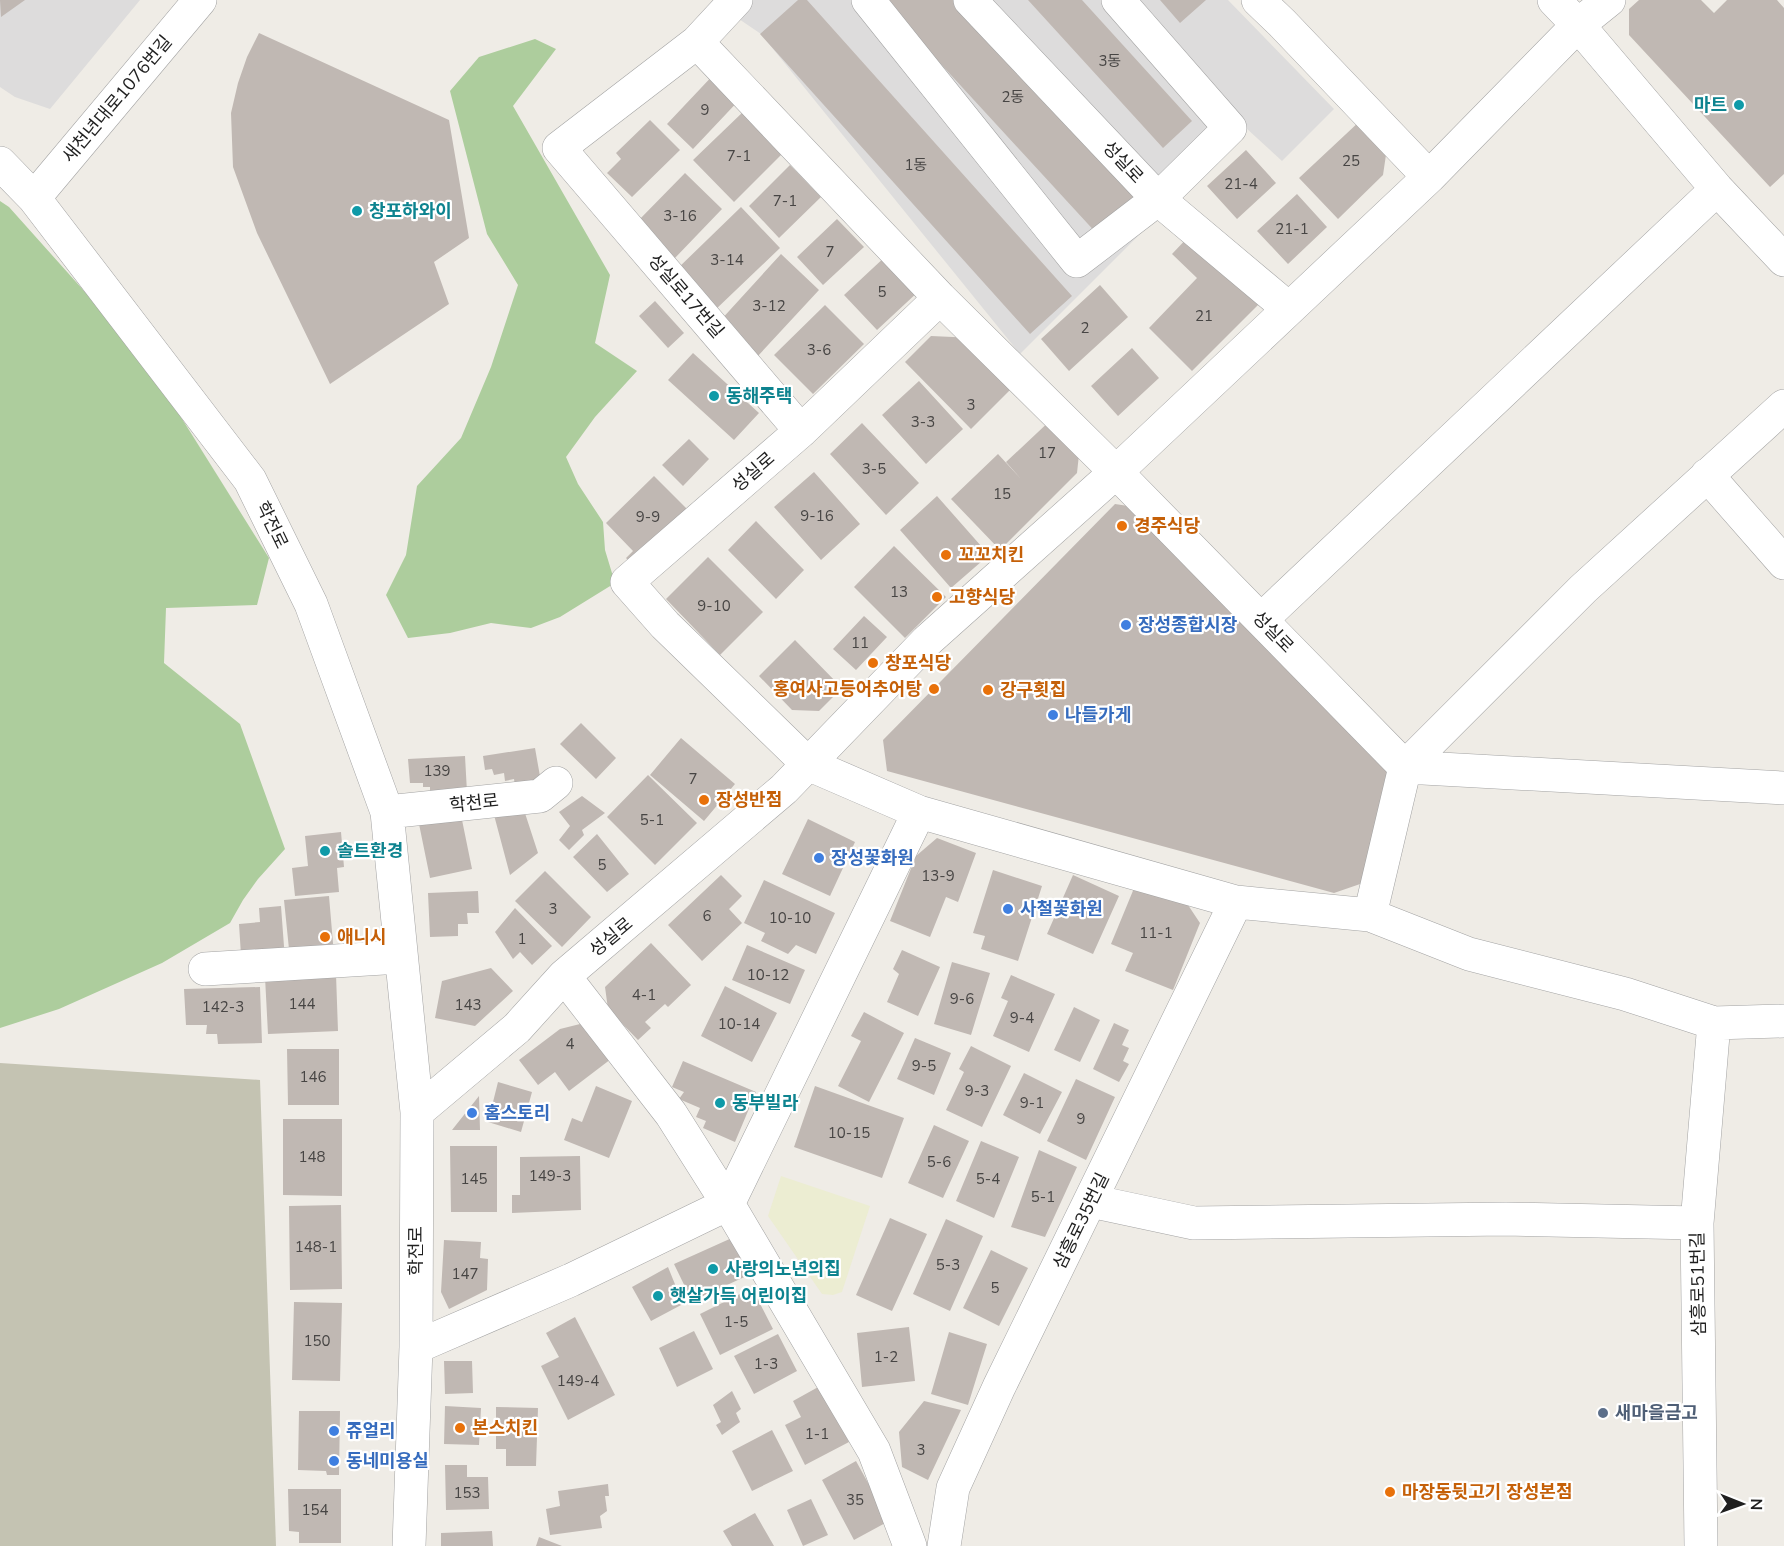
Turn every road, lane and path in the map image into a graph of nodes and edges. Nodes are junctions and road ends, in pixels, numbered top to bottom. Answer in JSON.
{"nodes":[{"id":1,"x":200,"y":0,"type":"edge"},
{"id":2,"x":736,"y":0,"type":"edge"},
{"id":3,"x":868,"y":0,"type":"edge"},
{"id":4,"x":970,"y":0,"type":"edge"},
{"id":5,"x":1118,"y":0,"type":"edge"},
{"id":6,"x":1258,"y":0,"type":"edge"},
{"id":7,"x":1554,"y":0,"type":"edge"},
{"id":8,"x":1610,"y":0,"type":"edge"},
{"id":9,"x":1291,"y":12,"type":"edge"},
{"id":10,"x":1578,"y":25,"type":"junction"},
{"id":11,"x":697,"y":42,"type":"junction"},
{"id":12,"x":0,"y":163,"type":"edge"},
{"id":13,"x":1429,"y":177,"type":"junction"},
{"id":14,"x":1717,"y":189,"type":"junction"},
{"id":15,"x":34,"y":198,"type":"junction"},
{"id":16,"x":1158,"y":199,"type":"junction"},
{"id":17,"x":1784,"y":260,"type":"edge"},
{"id":18,"x":940,"y":298,"type":"junction"},
{"id":19,"x":1289,"y":309,"type":"junction"},
{"id":20,"x":1784,"y":406,"type":"edge"},
{"id":21,"x":801,"y":430,"type":"junction"},
{"id":22,"x":1116,"y":472,"type":"junction"},
{"id":23,"x":1707,"y":475,"type":"junction"},
{"id":24,"x":1784,"y":563,"type":"edge"},
{"id":25,"x":1261,"y":620,"type":"junction"},
{"id":26,"x":808,"y":764,"type":"junction"},
{"id":27,"x":1405,"y":767,"type":"junction"},
{"id":28,"x":556,"y":783,"type":"dead end"},
{"id":29,"x":1784,"y":788,"type":"edge"},
{"id":30,"x":387,"y":812,"type":"junction"},
{"id":31,"x":919,"y":812,"type":"junction"},
{"id":32,"x":1236,"y":902,"type":"junction"},
{"id":33,"x":1370,"y":915,"type":"junction"},
{"id":34,"x":400,"y":957,"type":"junction"},
{"id":35,"x":204,"y":969,"type":"dead end"},
{"id":36,"x":564,"y":976,"type":"junction"},
{"id":37,"x":1784,"y":1021,"type":"edge"},
{"id":38,"x":1714,"y":1023,"type":"junction"},
{"id":39,"x":417,"y":1112,"type":"junction"},
{"id":40,"x":1091,"y":1201,"type":"junction"},
{"id":41,"x":728,"y":1204,"type":"junction"},
{"id":42,"x":1697,"y":1222,"type":"junction"},
{"id":43,"x":416,"y":1347,"type":"junction"},
{"id":44,"x":409,"y":1546,"type":"edge"},
{"id":45,"x":910,"y":1546,"type":"edge"},
{"id":46,"x":944,"y":1546,"type":"edge"},
{"id":47,"x":1701,"y":1546,"type":"edge"}],
"edges":[{"from":1,"to":15,"type":"street","name":"새천년대로1076번길"},
{"from":2,"to":11,"type":"street","name":"성실로17번길"},
{"from":3,"to":16,"type":"street"},
{"from":4,"to":16,"type":"street","name":"성실로"},
{"from":5,"to":16,"type":"street"},
{"from":6,"to":9,"type":"street"},
{"from":7,"to":10,"type":"street"},
{"from":8,"to":10,"type":"street","name":"성실로"},
{"from":9,"to":13,"type":"street"},
{"from":10,"to":13,"type":"street","name":"성실로"},
{"from":10,"to":14,"type":"street"},
{"from":11,"to":18,"type":"street"},
{"from":11,"to":21,"type":"street","name":"성실로17번길"},
{"from":12,"to":15,"type":"street","name":"학전로"},
{"from":13,"to":19,"type":"street","name":"성실로"},
{"from":14,"to":17,"type":"street"},
{"from":14,"to":25,"type":"street"},
{"from":15,"to":30,"type":"street","name":"학전로"},
{"from":16,"to":19,"type":"street","name":"성실로"},
{"from":18,"to":21,"type":"street"},
{"from":18,"to":22,"type":"street"},
{"from":19,"to":22,"type":"street","name":"성실로"},
{"from":20,"to":23,"type":"street"},
{"from":21,"to":26,"type":"street","name":"성실로"},
{"from":22,"to":25,"type":"street","name":"성실로"},
{"from":22,"to":26,"type":"street","name":"성실로"},
{"from":23,"to":24,"type":"street"},
{"from":23,"to":27,"type":"street"},
{"from":25,"to":27,"type":"street","name":"성실로"},
{"from":26,"to":31,"type":"street"},
{"from":26,"to":36,"type":"street","name":"성실로"},
{"from":27,"to":29,"type":"street"},
{"from":27,"to":33,"type":"street"},
{"from":28,"to":30,"type":"street","name":"학천로"},
{"from":30,"to":34,"type":"street","name":"학전로"},
{"from":31,"to":32,"type":"street"},
{"from":31,"to":41,"type":"street"},
{"from":32,"to":33,"type":"street"},
{"from":32,"to":40,"type":"street","name":"삼흥로35번길"},
{"from":33,"to":38,"type":"street"},
{"from":34,"to":35,"type":"street"},
{"from":34,"to":39,"type":"street","name":"학전로"},
{"from":36,"to":39,"type":"street","name":"성실로"},
{"from":36,"to":41,"type":"street"},
{"from":37,"to":38,"type":"street"},
{"from":38,"to":42,"type":"street","name":"삼흥로51번길"},
{"from":39,"to":43,"type":"street","name":"학전로"},
{"from":40,"to":42,"type":"street"},
{"from":40,"to":46,"type":"street","name":"삼흥로35번길"},
{"from":41,"to":43,"type":"street"},
{"from":41,"to":45,"type":"street"},
{"from":42,"to":47,"type":"street","name":"삼흥로51번길"},
{"from":43,"to":44,"type":"street","name":"학전로"}]}
